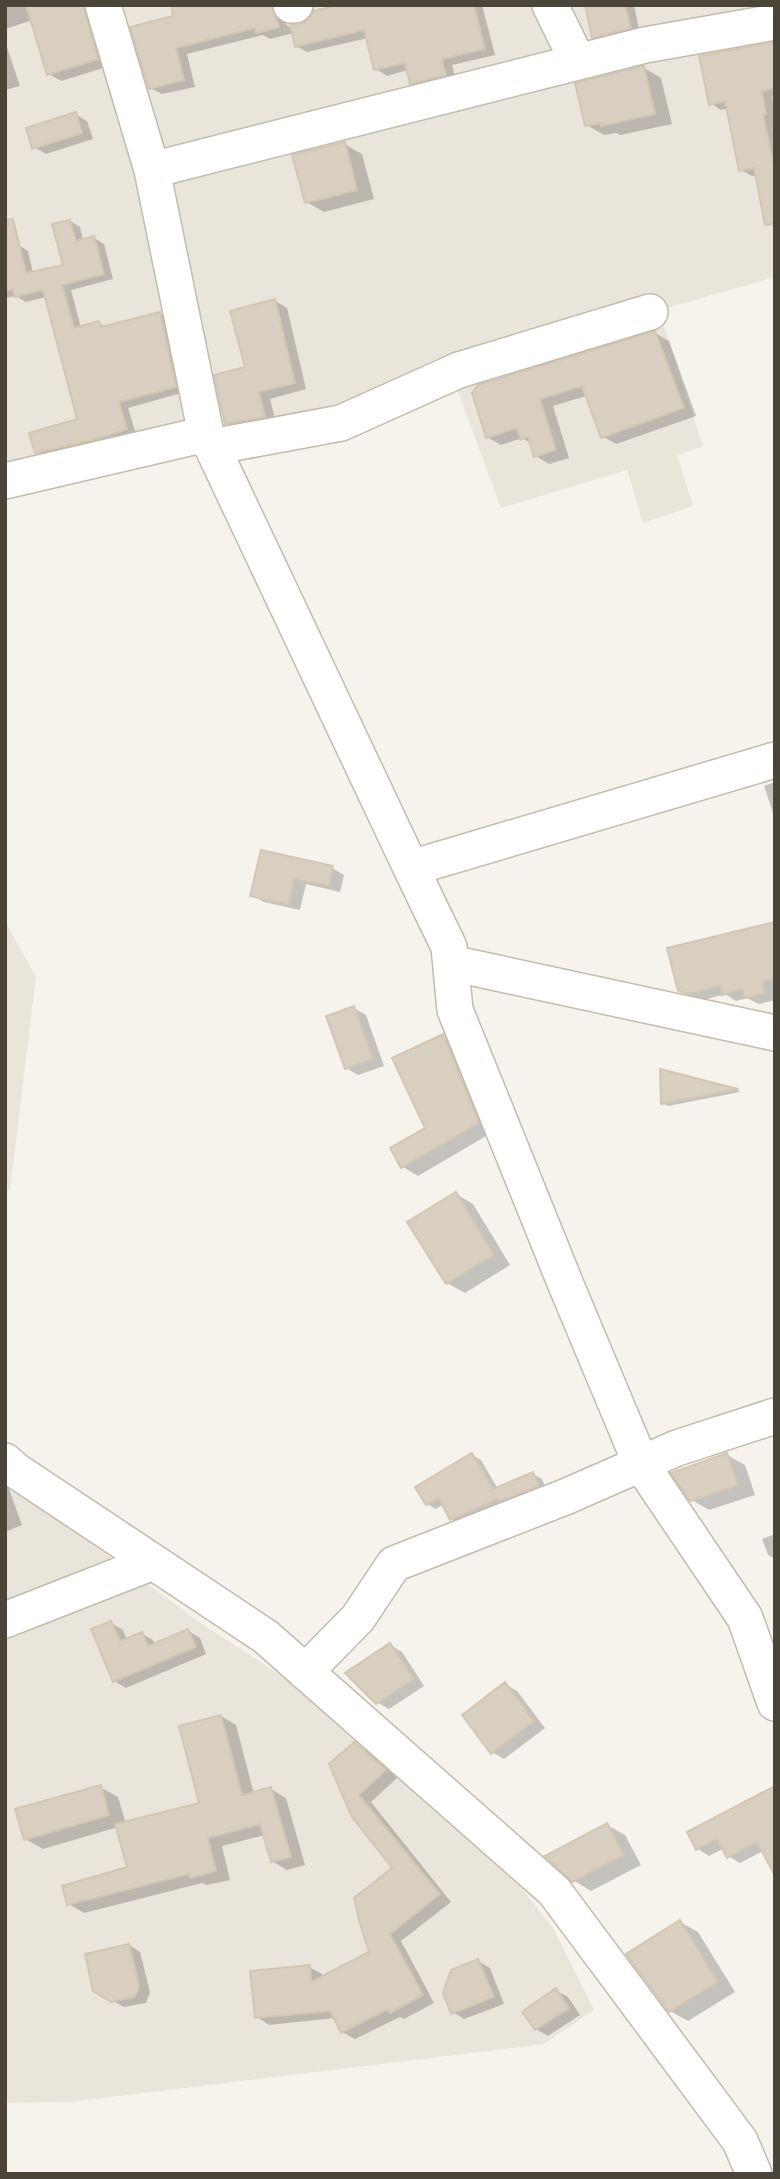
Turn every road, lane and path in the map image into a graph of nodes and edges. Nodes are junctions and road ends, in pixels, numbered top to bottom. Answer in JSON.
{"nodes":[{"id":1,"x":103,"y":5,"type":"edge"},
{"id":2,"x":550,"y":5,"type":"edge"},
{"id":3,"x":775,"y":22,"type":"edge"},
{"id":4,"x":578,"y":62,"type":"junction"},
{"id":5,"x":152,"y":170,"type":"junction"},
{"id":6,"x":650,"y":312,"type":"dead end"},
{"id":7,"x":209,"y":441,"type":"junction"},
{"id":8,"x":5,"y":481,"type":"edge"},
{"id":9,"x":775,"y":760,"type":"edge"},
{"id":10,"x":411,"y":868,"type":"junction"},
{"id":11,"x":451,"y":963,"type":"junction"},
{"id":12,"x":775,"y":1033,"type":"edge"},
{"id":13,"x":775,"y":1416,"type":"edge"},
{"id":14,"x":5,"y":1461,"type":"edge"},
{"id":15,"x":641,"y":1464,"type":"junction"},
{"id":16,"x":153,"y":1562,"type":"junction"},
{"id":17,"x":5,"y":1620,"type":"edge"},
{"id":18,"x":306,"y":1672,"type":"junction"},
{"id":19,"x":775,"y":1703,"type":"edge"},
{"id":20,"x":754,"y":2174,"type":"edge"}],
"edges":[{"from":1,"to":5,"type":"street"},
{"from":2,"to":4,"type":"street"},
{"from":3,"to":4,"type":"street"},
{"from":4,"to":5,"type":"street"},
{"from":5,"to":7,"type":"street"},
{"from":6,"to":7,"type":"street"},
{"from":7,"to":8,"type":"street"},
{"from":7,"to":10,"type":"street"},
{"from":9,"to":10,"type":"street"},
{"from":10,"to":11,"type":"street"},
{"from":11,"to":12,"type":"street"},
{"from":11,"to":15,"type":"street"},
{"from":13,"to":15,"type":"street"},
{"from":14,"to":16,"type":"street"},
{"from":15,"to":18,"type":"street"},
{"from":15,"to":19,"type":"street"},
{"from":16,"to":17,"type":"street"},
{"from":16,"to":18,"type":"street"},
{"from":18,"to":20,"type":"street"}]}
